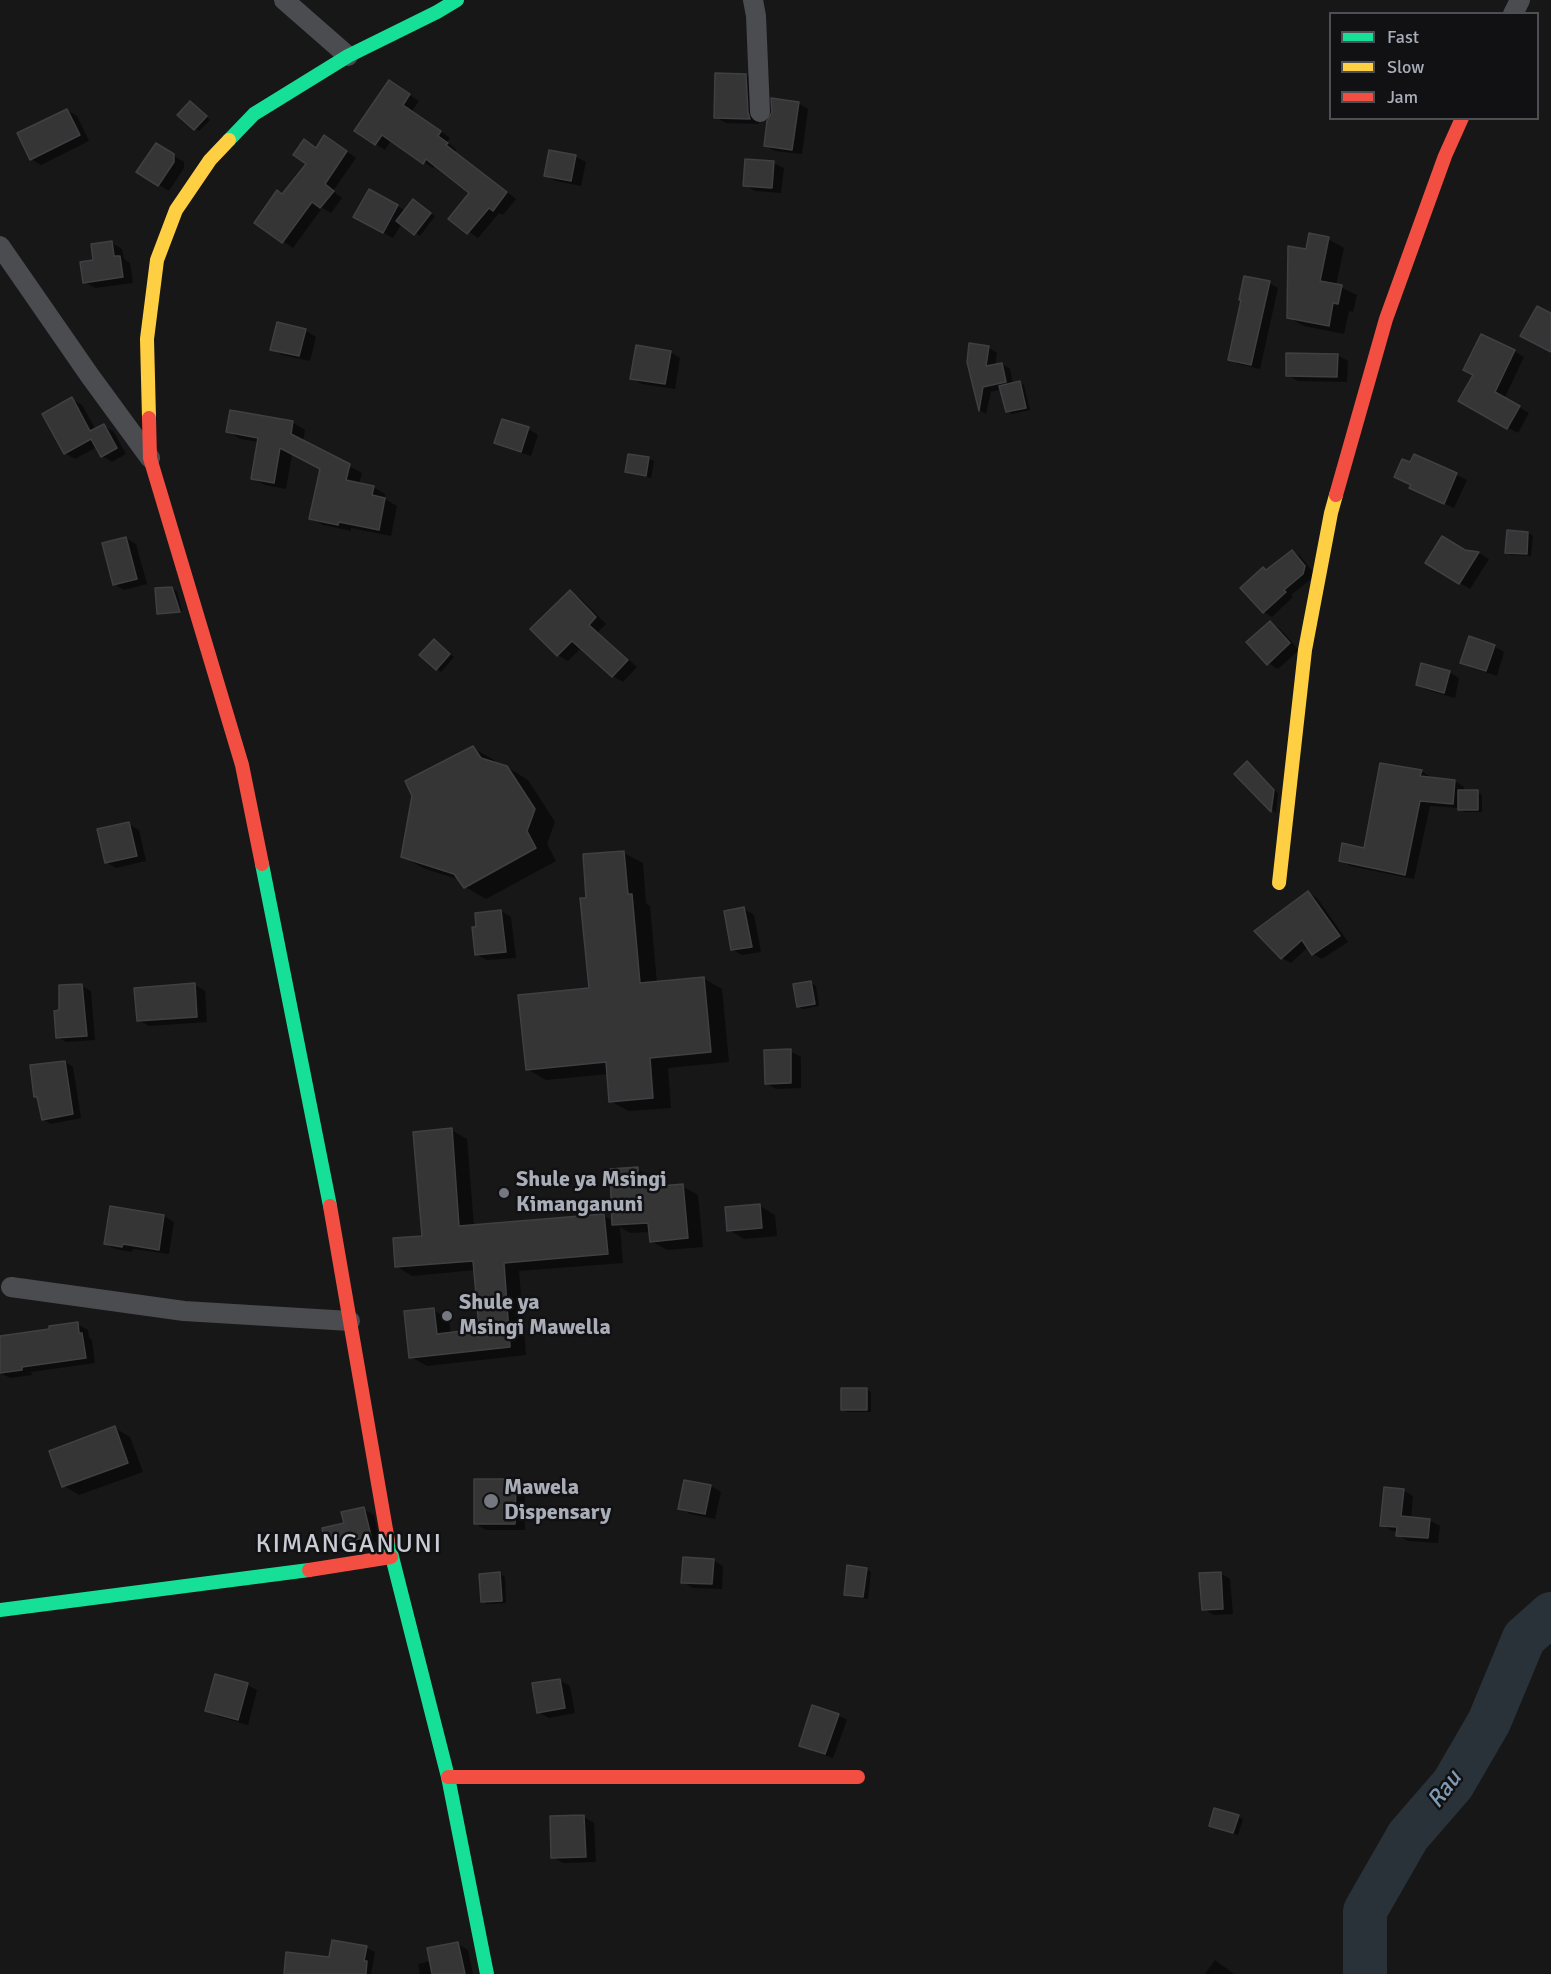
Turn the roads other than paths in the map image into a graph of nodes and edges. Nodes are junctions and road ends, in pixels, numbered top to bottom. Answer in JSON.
{"nodes":[{"id":1,"x":284,"y":0,"type":"edge"},
{"id":2,"x":457,"y":0,"type":"edge"},
{"id":3,"x":753,"y":0,"type":"edge"},
{"id":4,"x":348,"y":56,"type":"junction"},
{"id":5,"x":760,"y":112,"type":"dead end"},
{"id":6,"x":1461,"y":120,"type":"edge"},
{"id":7,"x":0,"y":246,"type":"edge"},
{"id":8,"x":150,"y":458,"type":"junction"},
{"id":9,"x":1279,"y":883,"type":"dead end"},
{"id":10,"x":11,"y":1287,"type":"dead end"},
{"id":11,"x":350,"y":1321,"type":"junction"},
{"id":12,"x":392,"y":1557,"type":"junction"},
{"id":13,"x":0,"y":1610,"type":"edge"},
{"id":14,"x":448,"y":1777,"type":"junction"},
{"id":15,"x":858,"y":1777,"type":"dead end"},
{"id":16,"x":487,"y":1974,"type":"edge"}],
"edges":[{"from":1,"to":4,"type":"street"},
{"from":2,"to":4,"type":"street"},
{"from":3,"to":5,"type":"street"},
{"from":4,"to":8,"type":"street"},
{"from":6,"to":9,"type":"street"},
{"from":7,"to":8,"type":"street"},
{"from":8,"to":11,"type":"street"},
{"from":10,"to":11,"type":"street"},
{"from":11,"to":12,"type":"street"},
{"from":12,"to":13,"type":"street"},
{"from":12,"to":14,"type":"street"},
{"from":14,"to":15,"type":"street"},
{"from":14,"to":16,"type":"street"}]}
